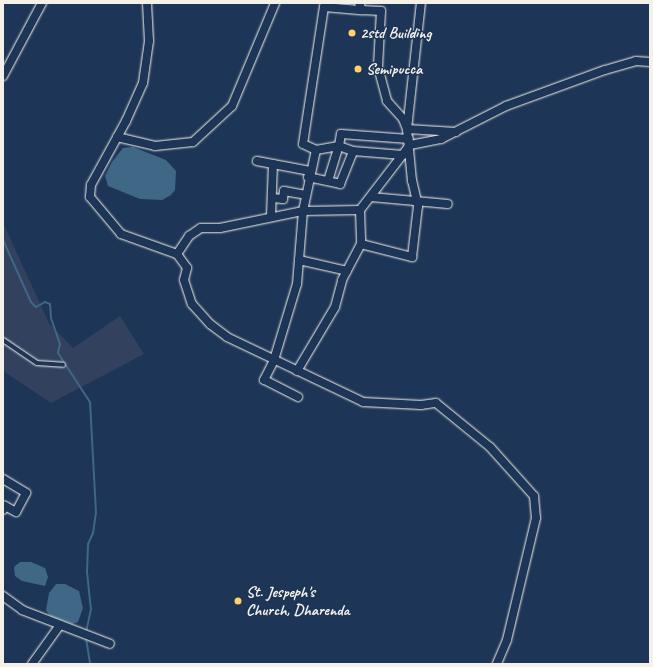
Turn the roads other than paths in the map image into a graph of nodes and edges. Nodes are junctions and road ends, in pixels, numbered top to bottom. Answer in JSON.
{"nodes":[{"id":1,"x":42,"y":3,"type":"edge"},
{"id":2,"x":147,"y":3,"type":"edge"},
{"id":3,"x":275,"y":3,"type":"edge"},
{"id":4,"x":421,"y":3,"type":"edge"},
{"id":5,"x":360,"y":7,"type":"edge"},
{"id":6,"x":650,"y":62,"type":"edge"},
{"id":7,"x":3,"y":76,"type":"edge"},
{"id":8,"x":407,"y":129,"type":"junction"},
{"id":9,"x":456,"y":132,"type":"junction"},
{"id":10,"x":117,"y":137,"type":"junction"},
{"id":11,"x":409,"y":142,"type":"junction"},
{"id":12,"x":339,"y":146,"type":"junction"},
{"id":13,"x":316,"y":150,"type":"junction"},
{"id":14,"x":353,"y":151,"type":"junction"},
{"id":15,"x":403,"y":155,"type":"junction"},
{"id":16,"x":257,"y":161,"type":"dead end"},
{"id":17,"x":273,"y":164,"type":"junction"},
{"id":18,"x":309,"y":174,"type":"junction"},
{"id":19,"x":328,"y":181,"type":"junction"},
{"id":20,"x":306,"y":195,"type":"junction"},
{"id":21,"x":371,"y":197,"type":"junction"},
{"id":22,"x":272,"y":198,"type":"junction"},
{"id":23,"x":417,"y":201,"type":"junction"},
{"id":24,"x":448,"y":204,"type":"dead end"},
{"id":25,"x":360,"y":210,"type":"junction"},
{"id":26,"x":303,"y":211,"type":"junction"},
{"id":27,"x":271,"y":216,"type":"junction"},
{"id":28,"x":360,"y":244,"type":"junction"},
{"id":29,"x":176,"y":254,"type":"junction"},
{"id":30,"x":299,"y":260,"type":"junction"},
{"id":31,"x":347,"y":271,"type":"junction"},
{"id":32,"x":3,"y":340,"type":"edge"},
{"id":33,"x":274,"y":360,"type":"junction"},
{"id":34,"x":63,"y":365,"type":"dead end"},
{"id":35,"x":297,"y":371,"type":"junction"},
{"id":36,"x":298,"y":397,"type":"dead end"},
{"id":37,"x":3,"y":479,"type":"edge"},
{"id":38,"x":3,"y":510,"type":"edge"},
{"id":39,"x":3,"y":596,"type":"edge"},
{"id":40,"x":60,"y":625,"type":"junction"},
{"id":41,"x":110,"y":644,"type":"dead end"},
{"id":42,"x":32,"y":664,"type":"edge"},
{"id":43,"x":497,"y":664,"type":"edge"}],
"edges":[{"from":1,"to":7,"type":"street"},
{"from":2,"to":10,"type":"street"},
{"from":3,"to":10,"type":"street"},
{"from":4,"to":8,"type":"street"},
{"from":5,"to":8,"type":"street"},
{"from":5,"to":13,"type":"street"},
{"from":6,"to":9,"type":"street"},
{"from":8,"to":9,"type":"street"},
{"from":8,"to":11,"type":"street"},
{"from":9,"to":11,"type":"street"},
{"from":10,"to":29,"type":"street"},
{"from":11,"to":12,"type":"street"},
{"from":11,"to":15,"type":"street"},
{"from":11,"to":23,"type":"street"},
{"from":12,"to":13,"type":"street"},
{"from":12,"to":14,"type":"street"},
{"from":12,"to":19,"type":"street"},
{"from":13,"to":18,"type":"street"},
{"from":14,"to":15,"type":"street"},
{"from":14,"to":19,"type":"street"},
{"from":15,"to":21,"type":"street"},
{"from":16,"to":17,"type":"street"},
{"from":17,"to":18,"type":"street"},
{"from":17,"to":22,"type":"street"},
{"from":18,"to":19,"type":"street"},
{"from":18,"to":20,"type":"street"},
{"from":20,"to":22,"type":"street"},
{"from":20,"to":26,"type":"street"},
{"from":21,"to":23,"type":"street"},
{"from":21,"to":25,"type":"street"},
{"from":22,"to":27,"type":"street"},
{"from":23,"to":24,"type":"street"},
{"from":23,"to":28,"type":"street"},
{"from":25,"to":26,"type":"street"},
{"from":25,"to":28,"type":"street"},
{"from":26,"to":27,"type":"street"},
{"from":26,"to":30,"type":"street"},
{"from":27,"to":29,"type":"street"},
{"from":28,"to":31,"type":"street"},
{"from":29,"to":33,"type":"street"},
{"from":30,"to":31,"type":"street"},
{"from":30,"to":33,"type":"street"},
{"from":31,"to":35,"type":"street"},
{"from":32,"to":34,"type":"lane"},
{"from":33,"to":35,"type":"street"},
{"from":33,"to":36,"type":"street"},
{"from":35,"to":43,"type":"street"},
{"from":37,"to":38,"type":"street"},
{"from":39,"to":40,"type":"street"},
{"from":40,"to":41,"type":"street"},
{"from":40,"to":42,"type":"street"}]}
